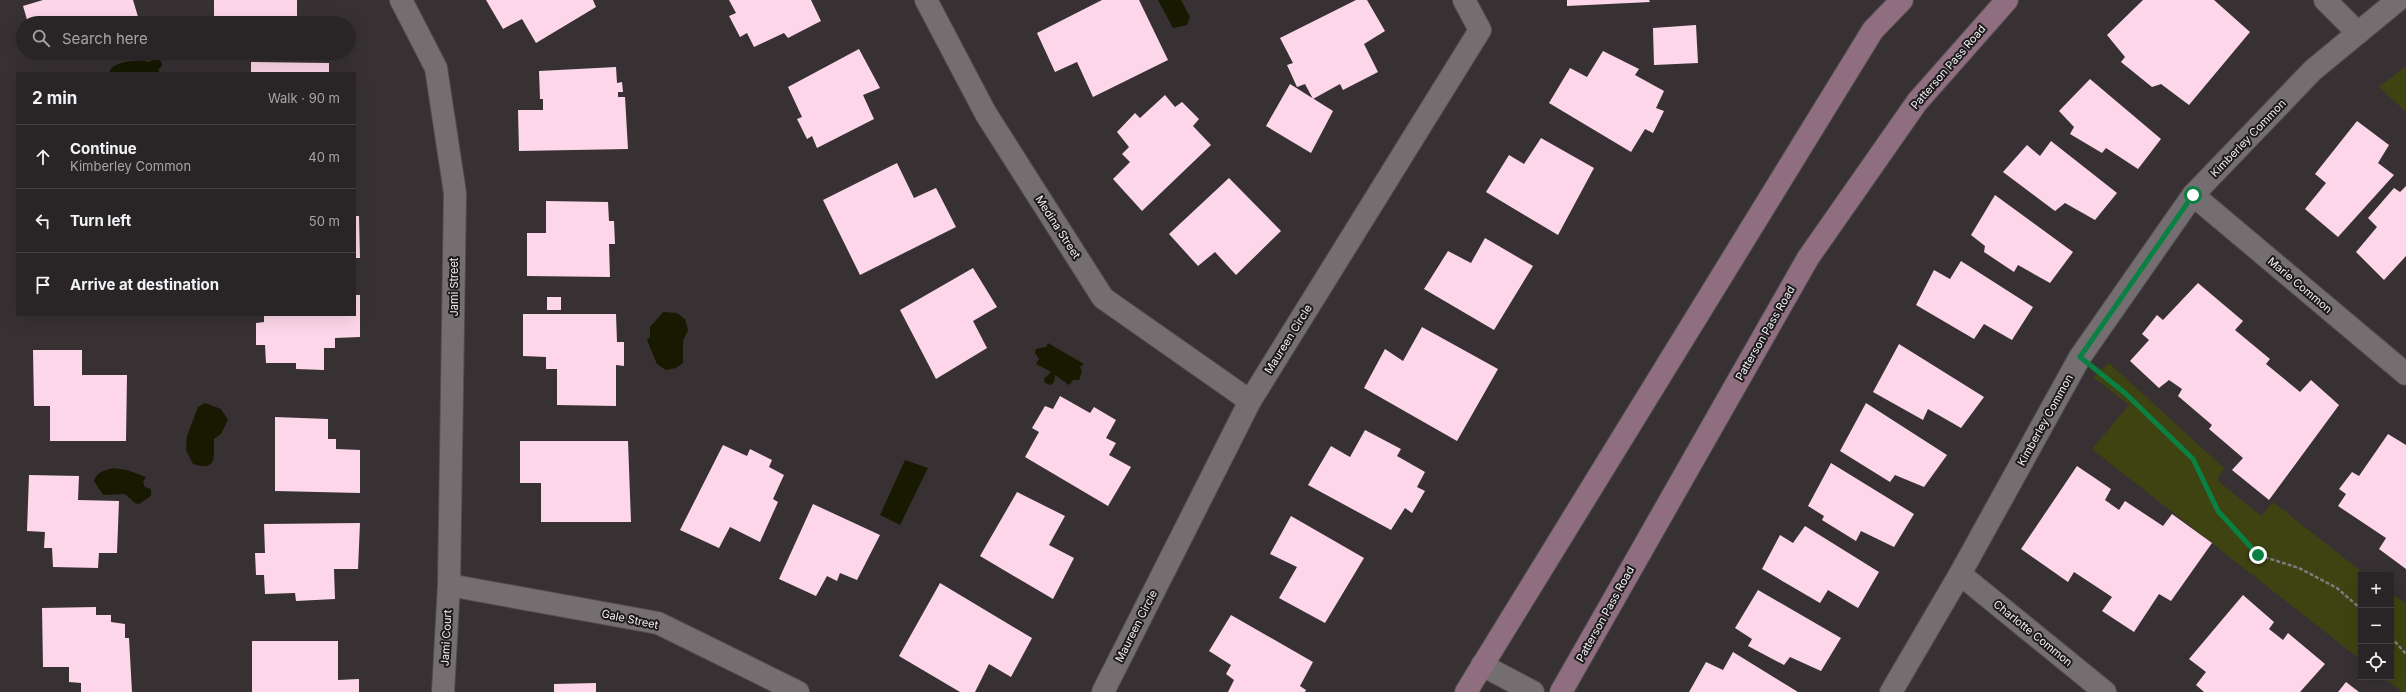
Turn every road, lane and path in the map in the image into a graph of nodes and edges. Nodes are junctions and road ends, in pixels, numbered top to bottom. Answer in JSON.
{"nodes":[{"id":1,"x":401,"y":0,"type":"edge"},
{"id":2,"x":926,"y":0,"type":"edge"},
{"id":3,"x":1464,"y":0,"type":"edge"},
{"id":4,"x":1902,"y":0,"type":"edge"},
{"id":5,"x":2007,"y":0,"type":"edge"},
{"id":6,"x":2325,"y":0,"type":"edge"},
{"id":7,"x":2398,"y":0,"type":"edge"},
{"id":8,"x":2358,"y":33,"type":"junction"},
{"id":9,"x":2193,"y":195,"type":"junction"},
{"id":10,"x":2080,"y":357,"type":"junction"},
{"id":11,"x":2406,"y":374,"type":"edge"},
{"id":12,"x":1250,"y":401,"type":"junction"},
{"id":13,"x":1960,"y":574,"type":"junction"},
{"id":14,"x":449,"y":585,"type":"junction"},
{"id":15,"x":2360,"y":608,"type":"edge"},
{"id":16,"x":2394,"y":640,"type":"edge"},
{"id":17,"x":2406,"y":654,"type":"edge"},
{"id":18,"x":1482,"y":665,"type":"junction"},
{"id":19,"x":443,"y":692,"type":"edge"},
{"id":20,"x":798,"y":692,"type":"edge"},
{"id":21,"x":1103,"y":692,"type":"edge"},
{"id":22,"x":1466,"y":692,"type":"edge"},
{"id":23,"x":1533,"y":692,"type":"edge"},
{"id":24,"x":1561,"y":692,"type":"edge"},
{"id":25,"x":1890,"y":692,"type":"edge"},
{"id":26,"x":2105,"y":692,"type":"edge"}],
"edges":[{"from":1,"to":14,"type":"street","name":"Jami Street"},
{"from":2,"to":12,"type":"street","name":"Medina Street"},
{"from":3,"to":12,"type":"street","name":"Maureen Circle"},
{"from":4,"to":18,"type":"main road"},
{"from":5,"to":24,"type":"main road","name":"Patterson Pass Road"},
{"from":6,"to":8,"type":"street"},
{"from":7,"to":8,"type":"street","name":"Kimberley Common"},
{"from":8,"to":9,"type":"street","name":"Kimberley Common"},
{"from":9,"to":10,"type":"street","name":"Kimberley Common"},
{"from":9,"to":11,"type":"street","name":"Marie Common"},
{"from":10,"to":13,"type":"street","name":"Kimberley Common"},
{"from":10,"to":15,"type":"path"},
{"from":12,"to":21,"type":"street","name":"Maureen Circle"},
{"from":13,"to":25,"type":"street","name":"Kimberley Common"},
{"from":13,"to":26,"type":"street","name":"Charlotte Common"},
{"from":14,"to":19,"type":"street","name":"Jami Court"},
{"from":14,"to":20,"type":"street","name":"Gale Street"},
{"from":16,"to":17,"type":"path"},
{"from":18,"to":22,"type":"main road"},
{"from":18,"to":23,"type":"street"}]}
